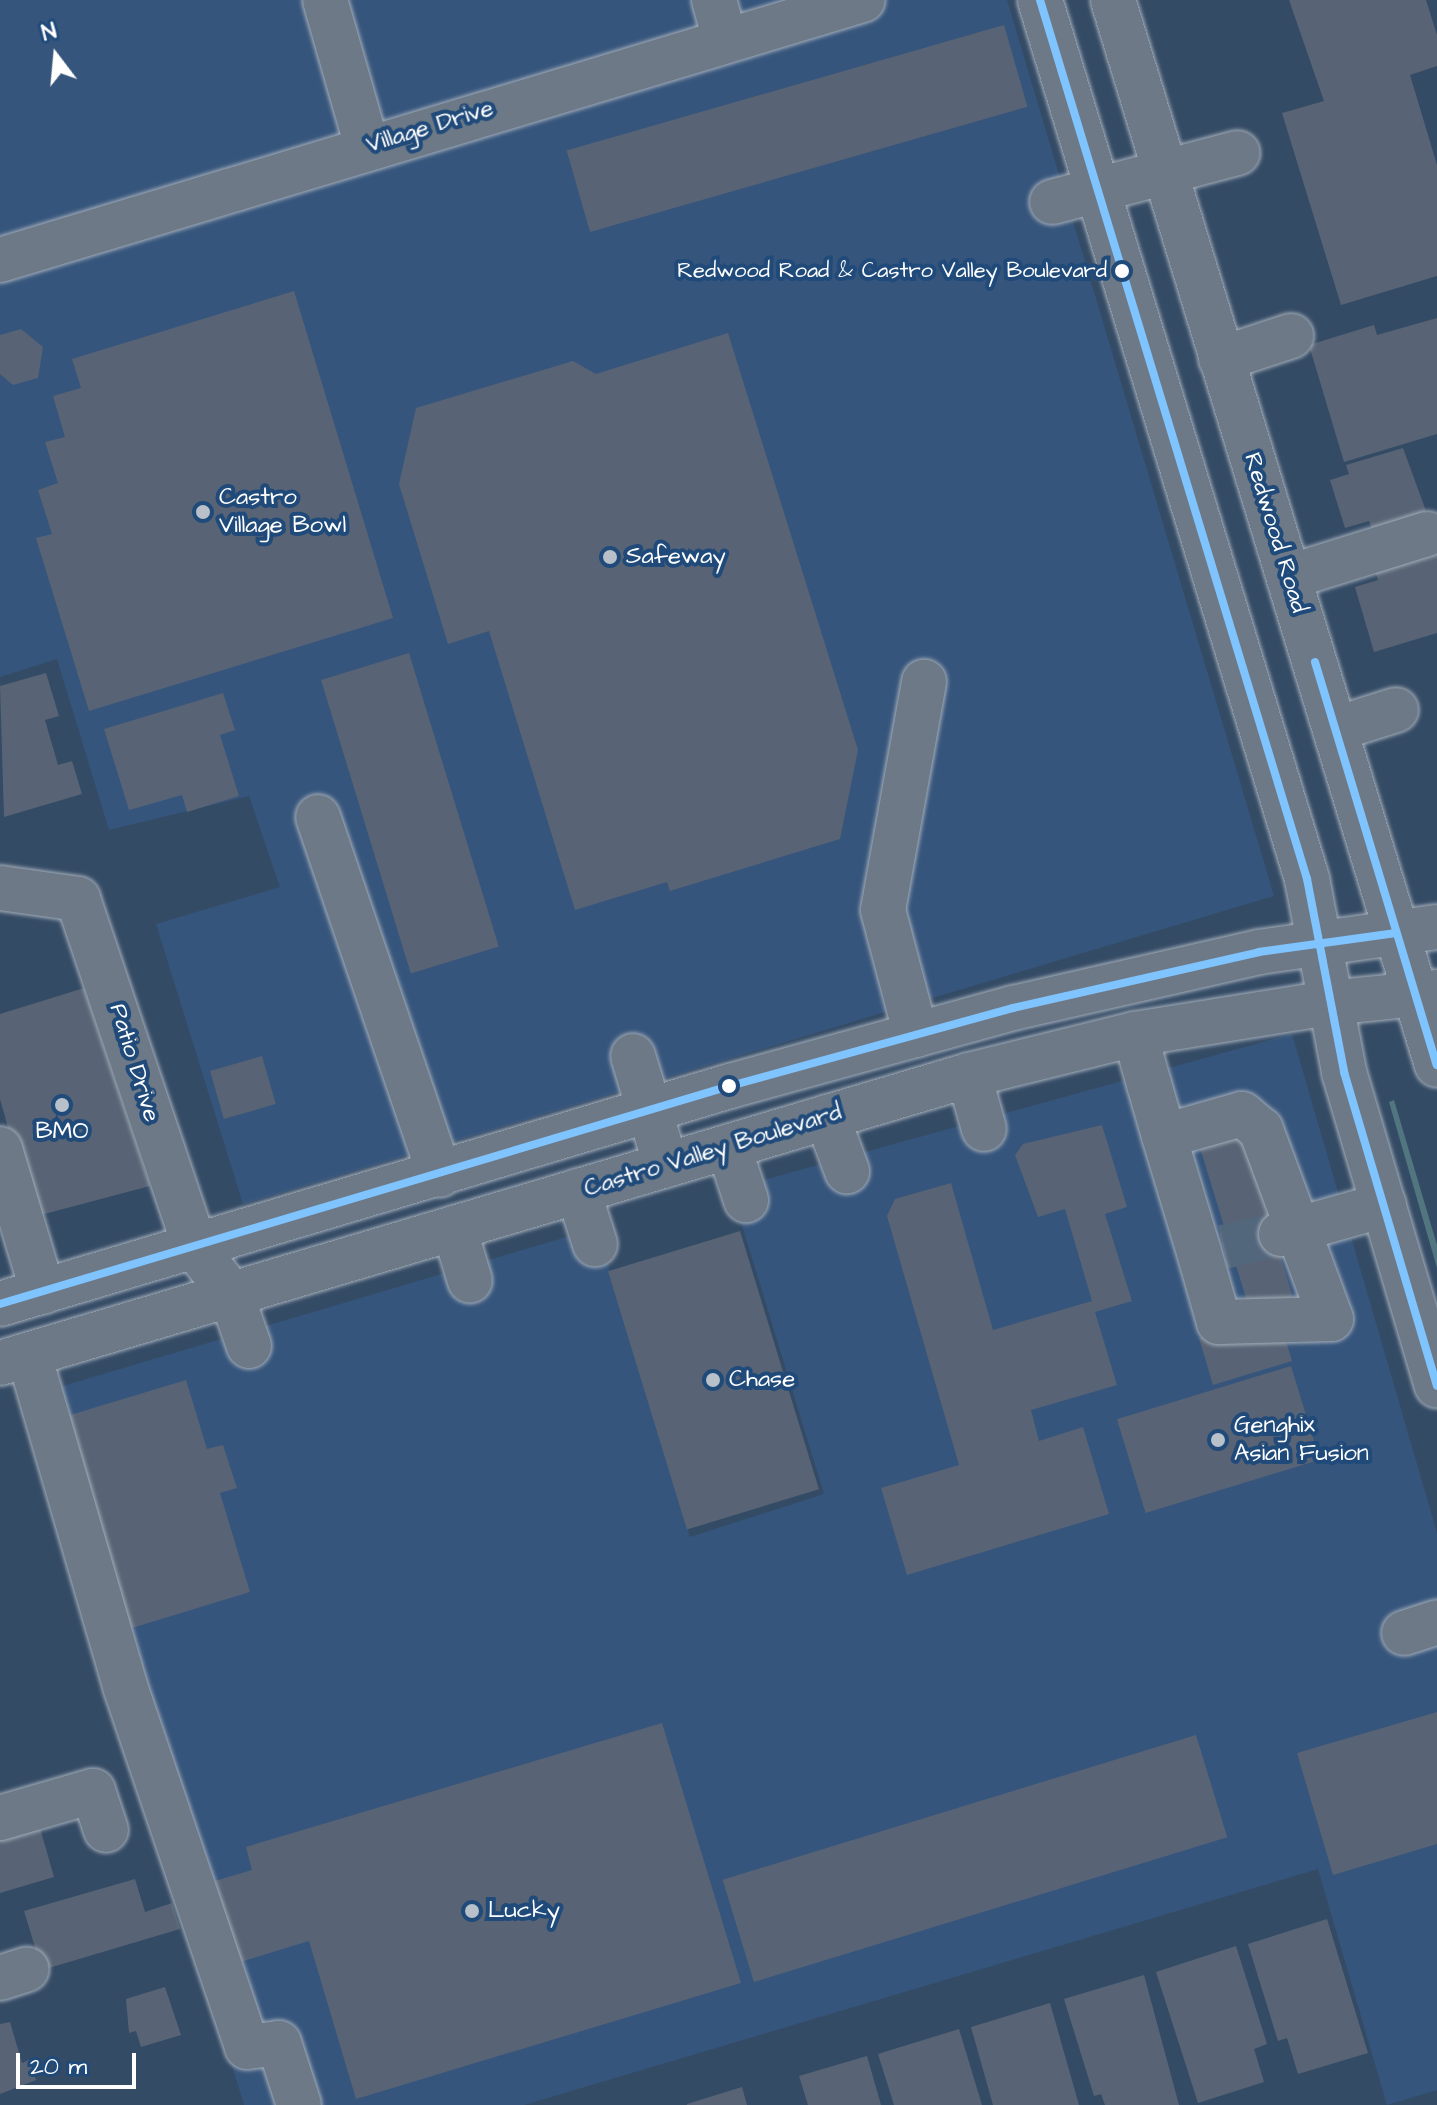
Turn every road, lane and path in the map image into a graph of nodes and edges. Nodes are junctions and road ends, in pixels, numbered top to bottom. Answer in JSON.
{"nodes":[{"id":1,"x":325,"y":0,"type":"edge"},
{"id":2,"x":863,"y":0,"type":"edge"},
{"id":3,"x":1040,"y":0,"type":"edge"},
{"id":4,"x":1113,"y":0,"type":"edge"},
{"id":5,"x":719,"y":20,"type":"edge"},
{"id":6,"x":367,"y":146,"type":"junction"},
{"id":7,"x":1238,"y":153,"type":"dead end"},
{"id":8,"x":1166,"y":173,"type":"junction"},
{"id":9,"x":1097,"y":192,"type":"junction"},
{"id":10,"x":1052,"y":202,"type":"dead end"},
{"id":11,"x":0,"y":260,"type":"edge"},
{"id":12,"x":1291,"y":336,"type":"dead end"},
{"id":13,"x":1221,"y":359,"type":"junction"},
{"id":14,"x":1427,"y":534,"type":"dead end"},
{"id":15,"x":1289,"y":577,"type":"junction"},
{"id":16,"x":924,"y":682,"type":"dead end"},
{"id":17,"x":1396,"y":710,"type":"dead end"},
{"id":18,"x":1336,"y":729,"type":"junction"},
{"id":19,"x":318,"y":817,"type":"dead end"},
{"id":20,"x":0,"y":888,"type":"edge"},
{"id":21,"x":1416,"y":930,"type":"edge"},
{"id":22,"x":1322,"y":941,"type":"junction"},
{"id":23,"x":1426,"y":994,"type":"edge"},
{"id":24,"x":1329,"y":1003,"type":"junction"},
{"id":25,"x":1135,"y":1034,"type":"junction"},
{"id":26,"x":916,"y":1035,"type":"junction"},
{"id":27,"x":633,"y":1056,"type":"dead end"},
{"id":28,"x":1437,"y":1065,"type":"edge"},
{"id":29,"x":969,"y":1075,"type":"junction"},
{"id":30,"x":650,"y":1114,"type":"junction"},
{"id":31,"x":827,"y":1117,"type":"junction"},
{"id":32,"x":984,"y":1129,"type":"dead end"},
{"id":33,"x":1164,"y":1136,"type":"junction"},
{"id":34,"x":729,"y":1148,"type":"junction"},
{"id":35,"x":0,"y":1149,"type":"edge"},
{"id":36,"x":666,"y":1165,"type":"junction"},
{"id":37,"x":847,"y":1171,"type":"dead end"},
{"id":38,"x":440,"y":1175,"type":"junction"},
{"id":39,"x":578,"y":1191,"type":"junction"},
{"id":40,"x":746,"y":1200,"type":"dead end"},
{"id":41,"x":1384,"y":1205,"type":"junction"},
{"id":42,"x":454,"y":1228,"type":"junction"},
{"id":43,"x":1289,"y":1231,"type":"junction"},
{"id":44,"x":595,"y":1244,"type":"dead end"},
{"id":45,"x":195,"y":1247,"type":"junction"},
{"id":46,"x":470,"y":1281,"type":"dead end"},
{"id":47,"x":43,"y":1292,"type":"junction"},
{"id":48,"x":231,"y":1294,"type":"junction"},
{"id":49,"x":0,"y":1304,"type":"edge"},
{"id":50,"x":249,"y":1346,"type":"dead end"},
{"id":51,"x":15,"y":1359,"type":"edge"},
{"id":52,"x":1437,"y":1385,"type":"edge"},
{"id":53,"x":0,"y":1818,"type":"edge"},
{"id":54,"x":106,"y":1830,"type":"dead end"},
{"id":55,"x":299,"y":2105,"type":"edge"}],
"edges":[{"from":1,"to":6,"type":"main road"},
{"from":2,"to":5,"type":"main road","name":"Village Drive"},
{"from":3,"to":9,"type":"main road"},
{"from":4,"to":8,"type":"main road","name":"Redwood Road"},
{"from":5,"to":6,"type":"main road","name":"Village Drive"},
{"from":6,"to":11,"type":"main road","name":"Village Drive"},
{"from":7,"to":8,"type":"main road"},
{"from":8,"to":9,"type":"main road"},
{"from":8,"to":13,"type":"main road","name":"Redwood Road"},
{"from":9,"to":10,"type":"main road"},
{"from":9,"to":22,"type":"main road"},
{"from":12,"to":13,"type":"main road"},
{"from":13,"to":15,"type":"main road","name":"Redwood Road"},
{"from":14,"to":15,"type":"main road"},
{"from":15,"to":18,"type":"main road","name":"Redwood Road"},
{"from":16,"to":26,"type":"main road"},
{"from":17,"to":18,"type":"main road"},
{"from":18,"to":21,"type":"main road","name":"Redwood Road"},
{"from":19,"to":38,"type":"main road"},
{"from":20,"to":45,"type":"main road","name":"Patio Drive"},
{"from":21,"to":22,"type":"main road"},
{"from":21,"to":23,"type":"main road","name":"Redwood Road"},
{"from":22,"to":24,"type":"main road"},
{"from":22,"to":26,"type":"main road"},
{"from":23,"to":24,"type":"main road","name":"Castro Valley Boulevard"},
{"from":23,"to":28,"type":"main road","name":"Redwood Road"},
{"from":24,"to":25,"type":"main road","name":"Castro Valley Boulevard"},
{"from":24,"to":41,"type":"main road"},
{"from":25,"to":29,"type":"main road","name":"Castro Valley Boulevard"},
{"from":25,"to":33,"type":"main road"},
{"from":26,"to":30,"type":"main road"},
{"from":27,"to":30,"type":"main road"},
{"from":29,"to":31,"type":"main road","name":"Castro Valley Boulevard"},
{"from":29,"to":32,"type":"main road"},
{"from":30,"to":36,"type":"main road"},
{"from":30,"to":38,"type":"main road"},
{"from":31,"to":34,"type":"main road","name":"Castro Valley Boulevard"},
{"from":31,"to":37,"type":"main road"},
{"from":33,"to":43,"type":"main road"},
{"from":33,"to":43,"type":"main road"},
{"from":34,"to":36,"type":"main road","name":"Castro Valley Boulevard"},
{"from":34,"to":40,"type":"main road"},
{"from":35,"to":47,"type":"main road"},
{"from":36,"to":39,"type":"main road","name":"Castro Valley Boulevard"},
{"from":38,"to":45,"type":"main road"},
{"from":39,"to":42,"type":"main road","name":"Castro Valley Boulevard"},
{"from":39,"to":44,"type":"main road"},
{"from":41,"to":43,"type":"main road"},
{"from":41,"to":52,"type":"main road"},
{"from":42,"to":46,"type":"main road"},
{"from":42,"to":48,"type":"main road","name":"Castro Valley Boulevard"},
{"from":45,"to":47,"type":"main road"},
{"from":45,"to":48,"type":"main road","name":"Patio Drive"},
{"from":47,"to":49,"type":"main road"},
{"from":48,"to":50,"type":"main road","name":"Patio Drive"},
{"from":48,"to":51,"type":"main road","name":"Castro Valley Boulevard"},
{"from":51,"to":55,"type":"main road"},
{"from":53,"to":54,"type":"main road"}]}
